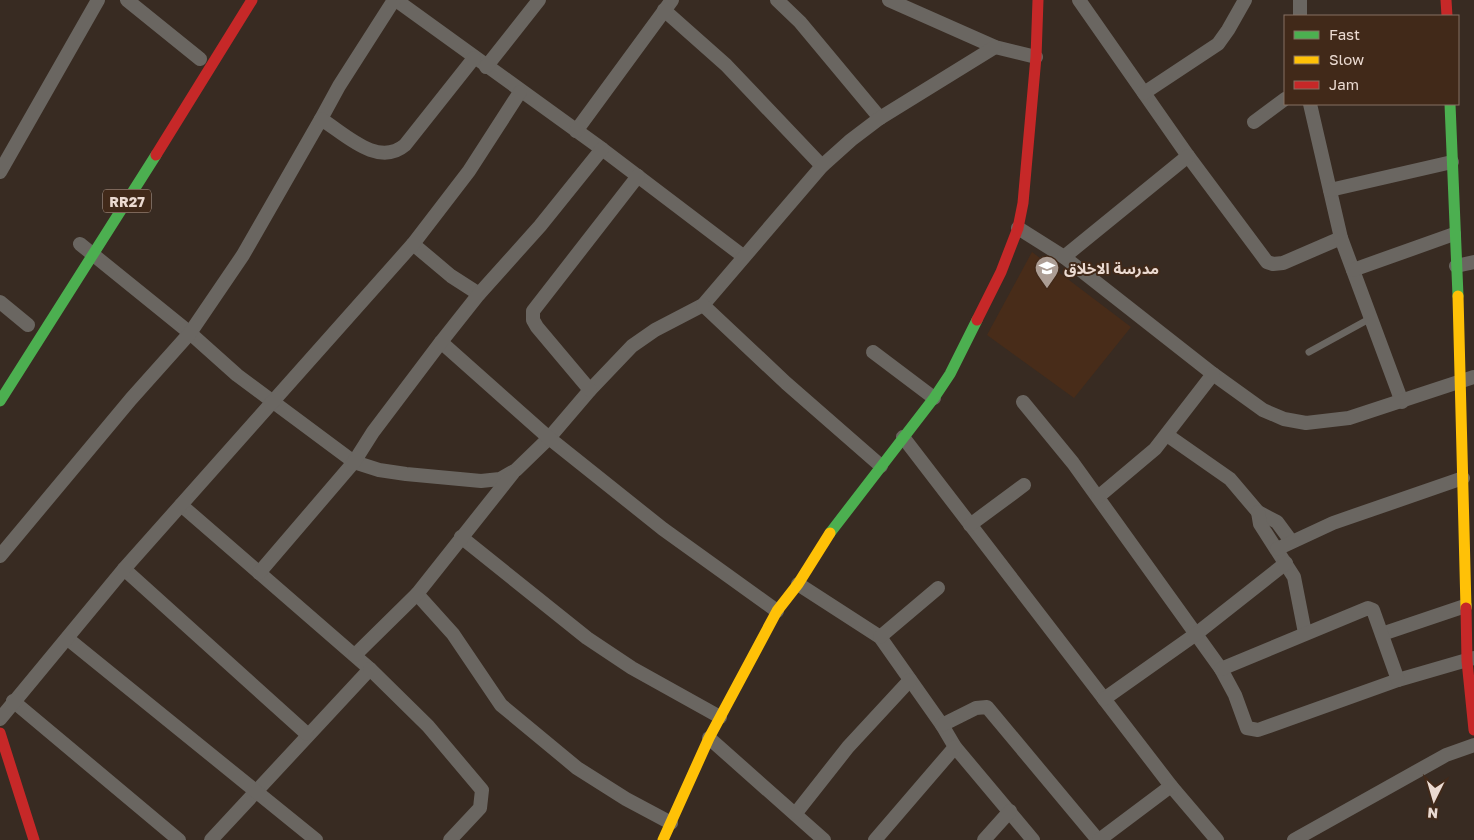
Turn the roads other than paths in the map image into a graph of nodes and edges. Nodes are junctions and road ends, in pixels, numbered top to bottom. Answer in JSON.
{"nodes":[{"id":1,"x":98,"y":0,"type":"edge"},
{"id":2,"x":127,"y":0,"type":"edge"},
{"id":3,"x":252,"y":0,"type":"edge"},
{"id":4,"x":395,"y":0,"type":"edge"},
{"id":5,"x":539,"y":0,"type":"edge"},
{"id":6,"x":777,"y":0,"type":"edge"},
{"id":7,"x":889,"y":0,"type":"edge"},
{"id":8,"x":1038,"y":0,"type":"edge"},
{"id":9,"x":1079,"y":0,"type":"edge"},
{"id":10,"x":1245,"y":0,"type":"edge"},
{"id":11,"x":1300,"y":0,"type":"edge"},
{"id":12,"x":1446,"y":0,"type":"edge"},
{"id":13,"x":668,"y":5,"type":"edge"},
{"id":14,"x":1300,"y":15,"type":"edge"},
{"id":15,"x":1447,"y":15,"type":"edge"},
{"id":16,"x":995,"y":47,"type":"junction"},
{"id":17,"x":1036,"y":57,"type":"junction"},
{"id":18,"x":474,"y":58,"type":"junction"},
{"id":19,"x":200,"y":59,"type":"dead end"},
{"id":20,"x":486,"y":67,"type":"junction"},
{"id":21,"x":520,"y":92,"type":"junction"},
{"id":22,"x":1144,"y":93,"type":"junction"},
{"id":23,"x":1284,"y":100,"type":"edge"},
{"id":24,"x":1310,"y":105,"type":"edge"},
{"id":25,"x":1450,"y":105,"type":"edge"},
{"id":26,"x":880,"y":118,"type":"junction"},
{"id":27,"x":321,"y":119,"type":"junction"},
{"id":28,"x":1254,"y":122,"type":"dead end"},
{"id":29,"x":576,"y":131,"type":"junction"},
{"id":30,"x":602,"y":149,"type":"junction"},
{"id":31,"x":1188,"y":156,"type":"junction"},
{"id":32,"x":1452,"y":162,"type":"junction"},
{"id":33,"x":822,"y":166,"type":"junction"},
{"id":34,"x":0,"y":172,"type":"edge"},
{"id":35,"x":638,"y":176,"type":"junction"},
{"id":36,"x":1330,"y":190,"type":"junction"},
{"id":37,"x":1018,"y":228,"type":"junction"},
{"id":38,"x":1454,"y":234,"type":"junction"},
{"id":39,"x":1341,"y":238,"type":"junction"},
{"id":40,"x":413,"y":244,"type":"junction"},
{"id":41,"x":80,"y":245,"type":"dead end"},
{"id":42,"x":92,"y":255,"type":"junction"},
{"id":43,"x":744,"y":256,"type":"junction"},
{"id":44,"x":1064,"y":257,"type":"junction"},
{"id":45,"x":1474,"y":262,"type":"edge"},
{"id":46,"x":1456,"y":266,"type":"junction"},
{"id":47,"x":1353,"y":270,"type":"junction"},
{"id":48,"x":479,"y":294,"type":"junction"},
{"id":49,"x":0,"y":302,"type":"edge"},
{"id":50,"x":702,"y":305,"type":"junction"},
{"id":51,"x":1370,"y":318,"type":"junction"},
{"id":52,"x":28,"y":325,"type":"dead end"},
{"id":53,"x":190,"y":333,"type":"junction"},
{"id":54,"x":441,"y":342,"type":"junction"},
{"id":55,"x":873,"y":352,"type":"dead end"},
{"id":56,"x":1309,"y":352,"type":"dead end"},
{"id":57,"x":1214,"y":374,"type":"junction"},
{"id":58,"x":1468,"y":379,"type":"edge"},
{"id":59,"x":590,"y":390,"type":"junction"},
{"id":60,"x":934,"y":398,"type":"junction"},
{"id":61,"x":0,"y":401,"type":"edge"},
{"id":62,"x":272,"y":402,"type":"junction"},
{"id":63,"x":1023,"y":402,"type":"dead end"},
{"id":64,"x":1402,"y":402,"type":"junction"},
{"id":65,"x":1167,"y":435,"type":"junction"},
{"id":66,"x":903,"y":437,"type":"junction"},
{"id":67,"x":549,"y":438,"type":"junction"},
{"id":68,"x":354,"y":462,"type":"junction"},
{"id":69,"x":881,"y":466,"type":"junction"},
{"id":70,"x":1466,"y":468,"type":"edge"},
{"id":71,"x":516,"y":470,"type":"junction"},
{"id":72,"x":1024,"y":485,"type":"dead end"},
{"id":73,"x":1098,"y":496,"type":"junction"},
{"id":74,"x":181,"y":505,"type":"junction"},
{"id":75,"x":1258,"y":512,"type":"junction"},
{"id":76,"x":970,"y":525,"type":"junction"},
{"id":77,"x":460,"y":537,"type":"junction"},
{"id":78,"x":1291,"y":541,"type":"junction"},
{"id":79,"x":1277,"y":549,"type":"junction"},
{"id":80,"x":0,"y":556,"type":"edge"},
{"id":81,"x":1286,"y":563,"type":"junction"},
{"id":82,"x":124,"y":569,"type":"junction"},
{"id":83,"x":259,"y":573,"type":"junction"},
{"id":84,"x":798,"y":584,"type":"junction"},
{"id":85,"x":938,"y":588,"type":"dead end"},
{"id":86,"x":416,"y":594,"type":"junction"},
{"id":87,"x":1465,"y":606,"type":"junction"},
{"id":88,"x":778,"y":611,"type":"junction"},
{"id":89,"x":1305,"y":633,"type":"junction"},
{"id":90,"x":1196,"y":634,"type":"junction"},
{"id":91,"x":1382,"y":634,"type":"junction"},
{"id":92,"x":880,"y":637,"type":"junction"},
{"id":93,"x":68,"y":639,"type":"junction"},
{"id":94,"x":355,"y":655,"type":"junction"},
{"id":95,"x":1470,"y":659,"type":"edge"},
{"id":96,"x":370,"y":669,"type":"junction"},
{"id":97,"x":1221,"y":669,"type":"junction"},
{"id":98,"x":910,"y":680,"type":"junction"},
{"id":99,"x":1398,"y":680,"type":"junction"},
{"id":100,"x":1104,"y":699,"type":"junction"},
{"id":101,"x":13,"y":701,"type":"junction"},
{"id":102,"x":720,"y":717,"type":"junction"},
{"id":103,"x":0,"y":719,"type":"edge"},
{"id":104,"x":942,"y":725,"type":"junction"},
{"id":105,"x":1474,"y":730,"type":"edge"},
{"id":106,"x":0,"y":733,"type":"edge"},
{"id":107,"x":307,"y":734,"type":"junction"},
{"id":108,"x":709,"y":738,"type":"junction"},
{"id":109,"x":1474,"y":745,"type":"edge"},
{"id":110,"x":955,"y":747,"type":"junction"},
{"id":111,"x":1171,"y":786,"type":"junction"},
{"id":112,"x":255,"y":793,"type":"junction"},
{"id":113,"x":1010,"y":811,"type":"junction"},
{"id":114,"x":796,"y":813,"type":"junction"},
{"id":115,"x":671,"y":823,"type":"junction"},
{"id":116,"x":821,"y":839,"type":"edge"},
{"id":117,"x":34,"y":840,"type":"edge"},
{"id":118,"x":179,"y":840,"type":"edge"},
{"id":119,"x":210,"y":840,"type":"edge"},
{"id":120,"x":316,"y":840,"type":"edge"},
{"id":121,"x":450,"y":840,"type":"edge"},
{"id":122,"x":663,"y":840,"type":"edge"},
{"id":123,"x":875,"y":840,"type":"edge"},
{"id":124,"x":984,"y":840,"type":"edge"},
{"id":125,"x":1033,"y":840,"type":"edge"},
{"id":126,"x":1098,"y":840,"type":"edge"},
{"id":127,"x":1217,"y":840,"type":"edge"},
{"id":128,"x":1294,"y":840,"type":"edge"}],
"edges":[{"from":1,"to":34,"type":"street"},
{"from":2,"to":19,"type":"street"},
{"from":3,"to":42,"type":"main road","number":"RR27"},
{"from":4,"to":18,"type":"street"},
{"from":4,"to":27,"type":"street"},
{"from":5,"to":20,"type":"street"},
{"from":6,"to":26,"type":"street"},
{"from":7,"to":16,"type":"street"},
{"from":8,"to":17,"type":"main road"},
{"from":9,"to":22,"type":"street"},
{"from":10,"to":22,"type":"street"},
{"from":11,"to":14,"type":"street"},
{"from":12,"to":15,"type":"main road"},
{"from":13,"to":29,"type":"street"},
{"from":13,"to":33,"type":"street"},
{"from":16,"to":17,"type":"street"},
{"from":16,"to":26,"type":"street"},
{"from":17,"to":37,"type":"main road"},
{"from":18,"to":20,"type":"street"},
{"from":18,"to":27,"type":"street"},
{"from":20,"to":21,"type":"street"},
{"from":21,"to":29,"type":"street"},
{"from":21,"to":40,"type":"street"},
{"from":22,"to":31,"type":"street"},
{"from":23,"to":28,"type":"street"},
{"from":24,"to":36,"type":"street"},
{"from":25,"to":32,"type":"main road"},
{"from":26,"to":33,"type":"street"},
{"from":27,"to":53,"type":"street"},
{"from":29,"to":30,"type":"street"},
{"from":30,"to":35,"type":"street"},
{"from":30,"to":48,"type":"street"},
{"from":31,"to":39,"type":"street"},
{"from":31,"to":44,"type":"street"},
{"from":32,"to":36,"type":"street"},
{"from":32,"to":38,"type":"main road"},
{"from":33,"to":43,"type":"street"},
{"from":35,"to":43,"type":"street"},
{"from":35,"to":59,"type":"street"},
{"from":36,"to":39,"type":"street"},
{"from":37,"to":44,"type":"street"},
{"from":37,"to":60,"type":"main road"},
{"from":38,"to":46,"type":"main road"},
{"from":38,"to":47,"type":"street"},
{"from":39,"to":47,"type":"street"},
{"from":40,"to":48,"type":"street"},
{"from":40,"to":62,"type":"street"},
{"from":41,"to":42,"type":"street"},
{"from":42,"to":53,"type":"street"},
{"from":42,"to":61,"type":"main road","number":"RR27"},
{"from":43,"to":50,"type":"street"},
{"from":44,"to":57,"type":"street"},
{"from":45,"to":46,"type":"street"},
{"from":46,"to":58,"type":"main road"},
{"from":47,"to":51,"type":"street"},
{"from":48,"to":54,"type":"street"},
{"from":49,"to":52,"type":"street"},
{"from":50,"to":59,"type":"street"},
{"from":50,"to":69,"type":"street"},
{"from":51,"to":56,"type":"lane"},
{"from":51,"to":64,"type":"street"},
{"from":53,"to":62,"type":"street"},
{"from":53,"to":80,"type":"street"},
{"from":54,"to":67,"type":"street"},
{"from":54,"to":68,"type":"street"},
{"from":55,"to":60,"type":"street"},
{"from":57,"to":64,"type":"street"},
{"from":57,"to":65,"type":"street"},
{"from":58,"to":64,"type":"street"},
{"from":58,"to":70,"type":"main road"},
{"from":59,"to":67,"type":"street"},
{"from":60,"to":66,"type":"main road"},
{"from":62,"to":68,"type":"street"},
{"from":62,"to":74,"type":"street"},
{"from":63,"to":73,"type":"street"},
{"from":65,"to":73,"type":"street"},
{"from":65,"to":75,"type":"street"},
{"from":66,"to":69,"type":"main road"},
{"from":66,"to":76,"type":"street"},
{"from":67,"to":71,"type":"street"},
{"from":67,"to":88,"type":"street"},
{"from":68,"to":71,"type":"street"},
{"from":68,"to":83,"type":"street"},
{"from":69,"to":84,"type":"main road"},
{"from":70,"to":78,"type":"street"},
{"from":70,"to":87,"type":"main road"},
{"from":71,"to":77,"type":"street"},
{"from":72,"to":76,"type":"street"},
{"from":73,"to":90,"type":"street"},
{"from":74,"to":82,"type":"street"},
{"from":74,"to":83,"type":"street"},
{"from":75,"to":78,"type":"street"},
{"from":75,"to":79,"type":"street"},
{"from":76,"to":100,"type":"street"},
{"from":77,"to":86,"type":"street"},
{"from":77,"to":102,"type":"street"},
{"from":78,"to":79,"type":"street"},
{"from":79,"to":81,"type":"street"},
{"from":81,"to":89,"type":"street"},
{"from":81,"to":90,"type":"street"},
{"from":82,"to":93,"type":"street"},
{"from":82,"to":107,"type":"street"},
{"from":83,"to":94,"type":"street"},
{"from":84,"to":88,"type":"main road"},
{"from":84,"to":92,"type":"street"},
{"from":85,"to":92,"type":"street"},
{"from":86,"to":94,"type":"street"},
{"from":86,"to":115,"type":"street"},
{"from":87,"to":91,"type":"street"},
{"from":87,"to":95,"type":"main road"},
{"from":88,"to":102,"type":"main road"},
{"from":89,"to":91,"type":"street"},
{"from":89,"to":97,"type":"street"},
{"from":90,"to":97,"type":"street"},
{"from":90,"to":100,"type":"street"},
{"from":91,"to":99,"type":"street"},
{"from":92,"to":98,"type":"street"},
{"from":93,"to":101,"type":"street"},
{"from":93,"to":112,"type":"street"},
{"from":94,"to":96,"type":"street"},
{"from":95,"to":99,"type":"street"},
{"from":95,"to":105,"type":"main road"},
{"from":96,"to":107,"type":"street"},
{"from":96,"to":121,"type":"street"},
{"from":97,"to":99,"type":"street"},
{"from":98,"to":104,"type":"street"},
{"from":98,"to":114,"type":"street"},
{"from":100,"to":111,"type":"street"},
{"from":101,"to":103,"type":"street"},
{"from":101,"to":118,"type":"street"},
{"from":102,"to":108,"type":"main road"},
{"from":104,"to":110,"type":"street"},
{"from":104,"to":126,"type":"street"},
{"from":106,"to":117,"type":"main road"},
{"from":107,"to":112,"type":"street"},
{"from":108,"to":114,"type":"street"},
{"from":108,"to":115,"type":"main road"},
{"from":109,"to":128,"type":"street"},
{"from":110,"to":113,"type":"street"},
{"from":110,"to":123,"type":"street"},
{"from":111,"to":126,"type":"street"},
{"from":111,"to":127,"type":"street"},
{"from":112,"to":119,"type":"street"},
{"from":112,"to":120,"type":"street"},
{"from":113,"to":124,"type":"street"},
{"from":113,"to":125,"type":"street"},
{"from":114,"to":116,"type":"street"},
{"from":115,"to":122,"type":"main road"}]}
